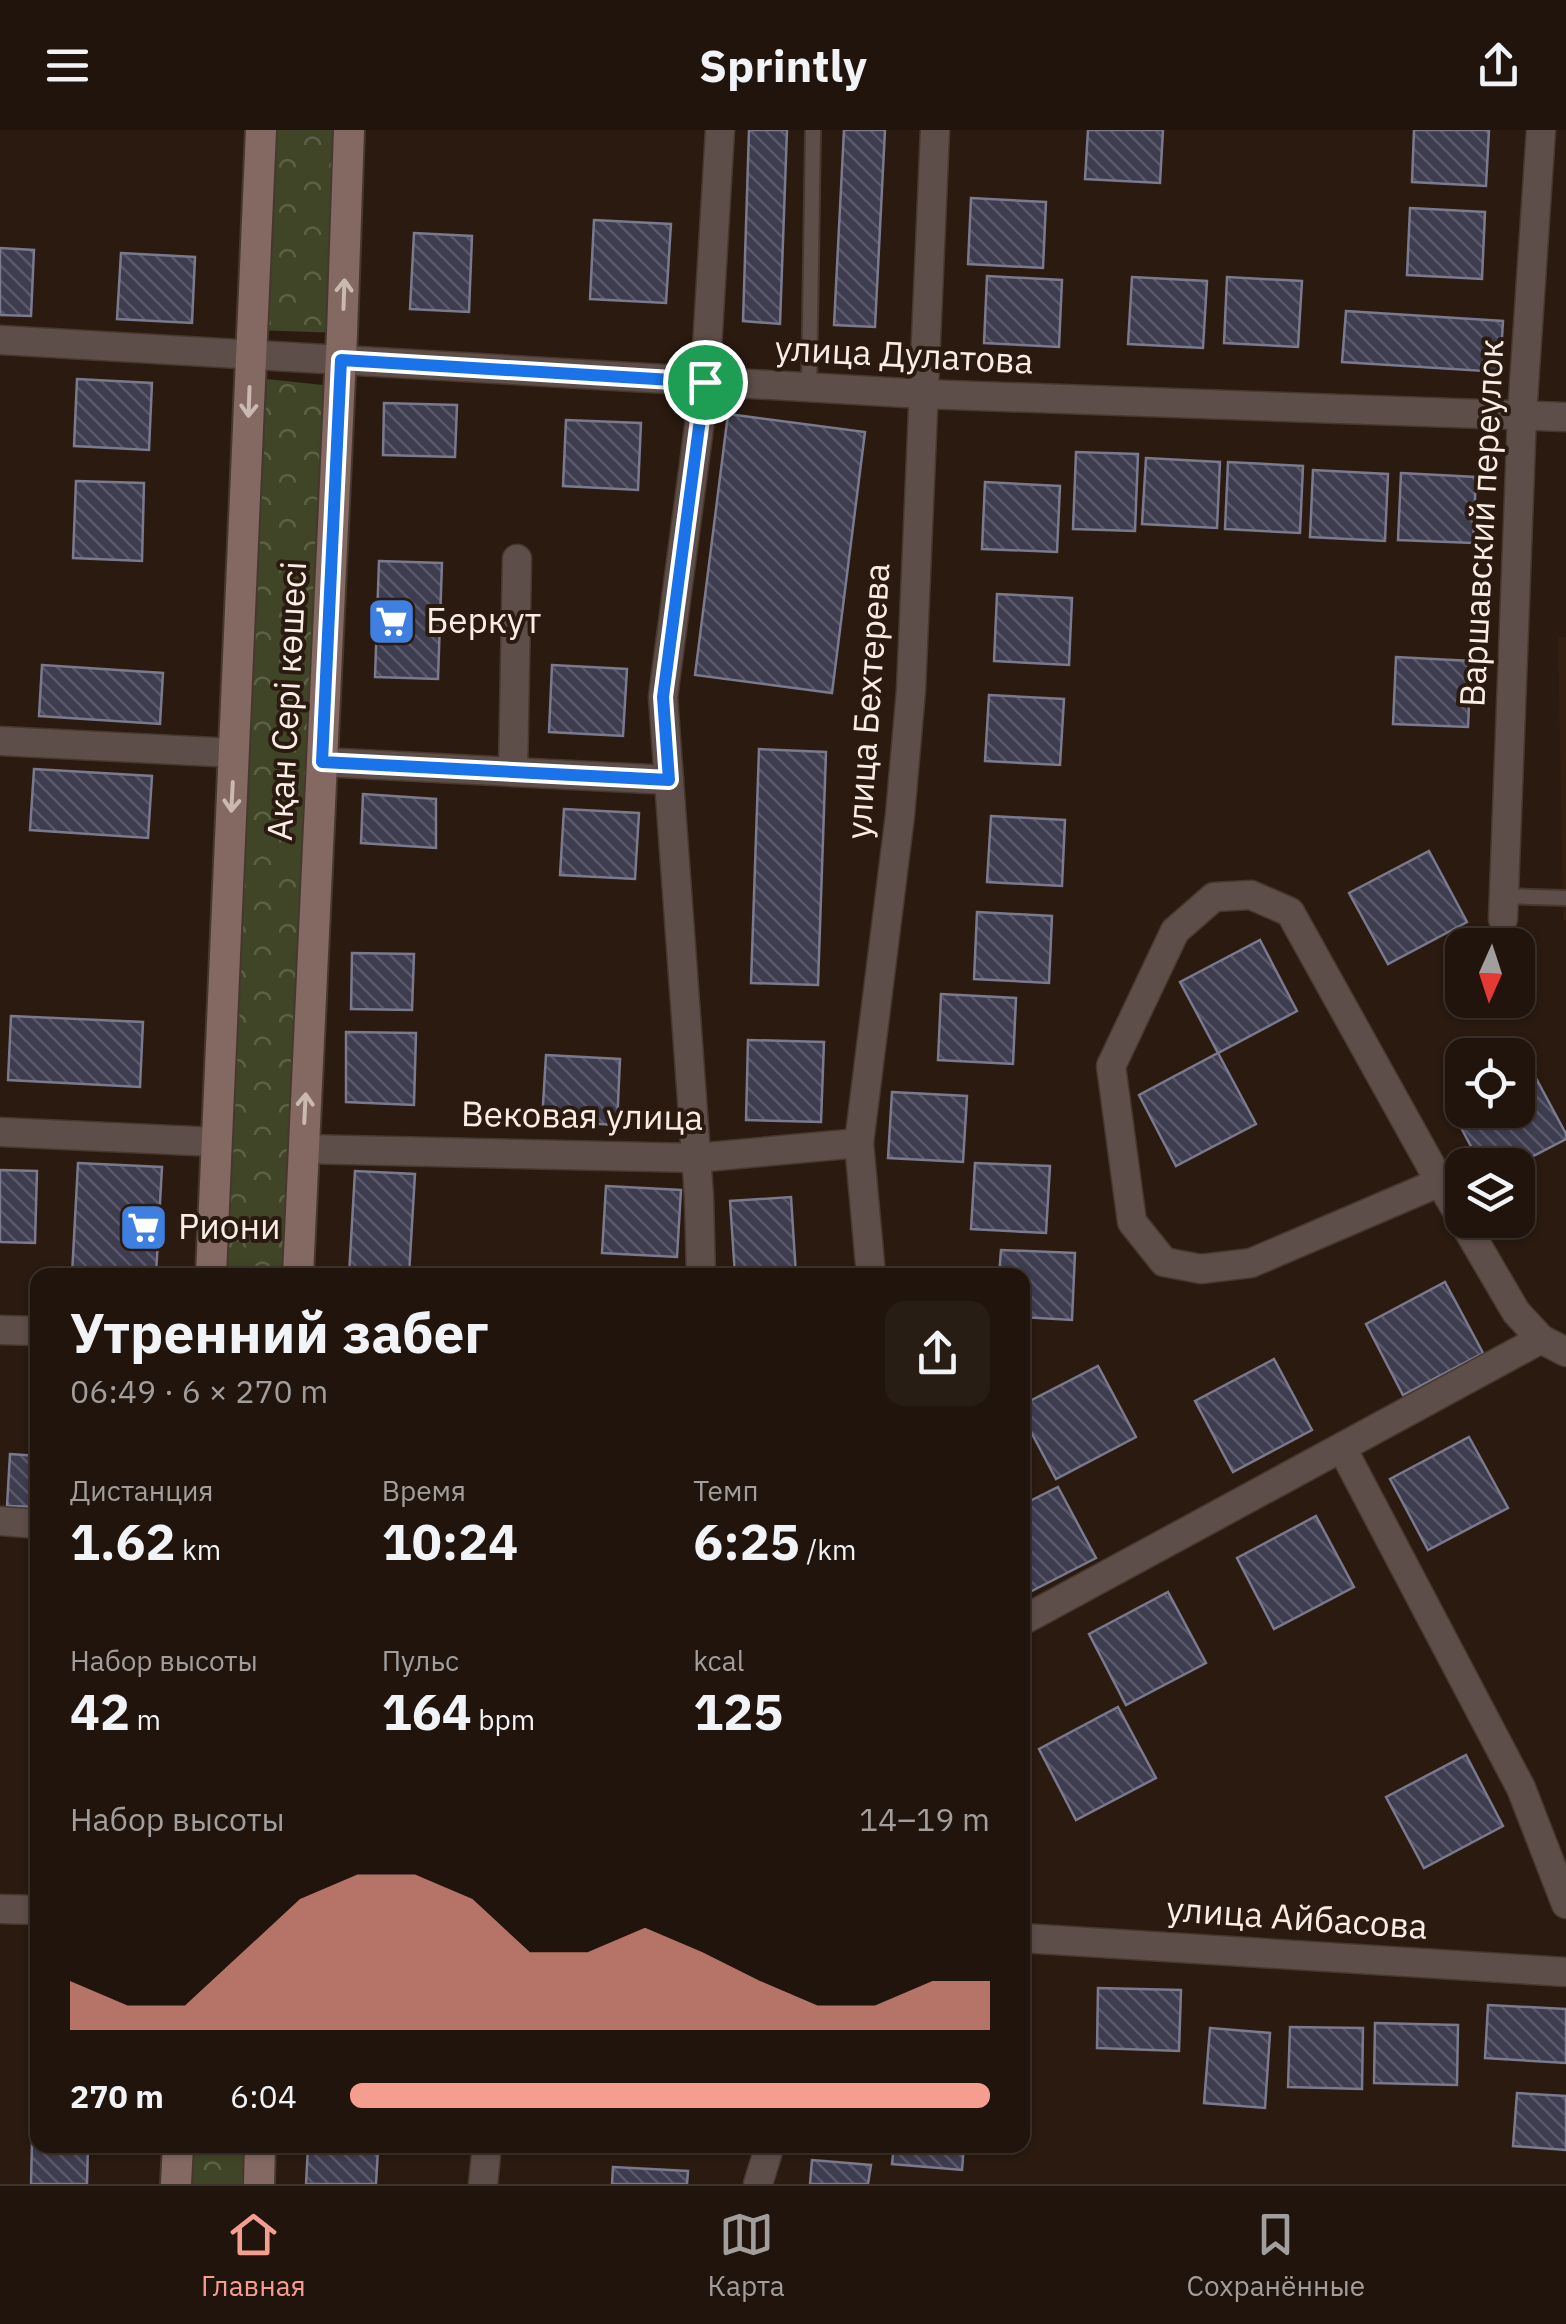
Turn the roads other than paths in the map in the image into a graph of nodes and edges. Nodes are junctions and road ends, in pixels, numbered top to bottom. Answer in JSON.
{"nodes":[{"id":1,"x":261,"y":130,"type":"edge"},
{"id":2,"x":349,"y":130,"type":"edge"},
{"id":3,"x":720,"y":130,"type":"edge"},
{"id":4,"x":814,"y":130,"type":"edge"},
{"id":5,"x":935,"y":130,"type":"edge"},
{"id":6,"x":1541,"y":130,"type":"edge"},
{"id":7,"x":0,"y":340,"type":"edge"},
{"id":8,"x":250,"y":356,"type":"junction"},
{"id":9,"x":341,"y":360,"type":"junction"},
{"id":10,"x":705,"y":382,"type":"junction"},
{"id":11,"x":808,"y":388,"type":"junction"},
{"id":12,"x":923,"y":394,"type":"junction"},
{"id":13,"x":1522,"y":416,"type":"junction"},
{"id":14,"x":1566,"y":417,"type":"edge"},
{"id":15,"x":517,"y":559,"type":"dead end"},
{"id":16,"x":0,"y":741,"type":"edge"},
{"id":17,"x":234,"y":754,"type":"junction"},
{"id":18,"x":322,"y":762,"type":"junction"},
{"id":19,"x":513,"y":772,"type":"junction"},
{"id":20,"x":669,"y":780,"type":"junction"},
{"id":21,"x":1566,"y":898,"type":"edge"},
{"id":22,"x":1503,"y":907,"type":"joint"},
{"id":23,"x":0,"y":1132,"type":"edge"},
{"id":24,"x":216,"y":1142,"type":"junction"},
{"id":25,"x":858,"y":1143,"type":"junction"},
{"id":26,"x":304,"y":1149,"type":"junction"},
{"id":27,"x":696,"y":1158,"type":"junction"},
{"id":28,"x":1440,"y":1182,"type":"junction"},
{"id":29,"x":211,"y":1268,"type":"edge"},
{"id":30,"x":298,"y":1268,"type":"edge"},
{"id":31,"x":701,"y":1268,"type":"edge"},
{"id":32,"x":870,"y":1268,"type":"edge"},
{"id":33,"x":0,"y":1330,"type":"edge"},
{"id":34,"x":30,"y":1331,"type":"edge"},
{"id":35,"x":1554,"y":1346,"type":"edge"},
{"id":36,"x":1342,"y":1448,"type":"junction"},
{"id":37,"x":0,"y":1521,"type":"edge"},
{"id":38,"x":30,"y":1523,"type":"edge"},
{"id":39,"x":1030,"y":1618,"type":"edge"},
{"id":40,"x":1566,"y":1904,"type":"edge"},
{"id":41,"x":0,"y":1909,"type":"edge"},
{"id":42,"x":30,"y":1910,"type":"edge"},
{"id":43,"x":1030,"y":1938,"type":"edge"},
{"id":44,"x":1566,"y":1972,"type":"edge"},
{"id":45,"x":178,"y":2153,"type":"edge"},
{"id":46,"x":260,"y":2153,"type":"edge"},
{"id":47,"x":486,"y":2153,"type":"edge"},
{"id":48,"x":768,"y":2153,"type":"edge"},
{"id":49,"x":176,"y":2184,"type":"edge"},
{"id":50,"x":259,"y":2184,"type":"edge"},
{"id":51,"x":483,"y":2184,"type":"edge"},
{"id":52,"x":758,"y":2184,"type":"edge"}],
"edges":[{"from":1,"to":8,"type":"street","name":"Ақан Сері көшесі"},
{"from":9,"to":2,"type":"street","name":"Ақан Сері көшесі","one_way":true},
{"from":3,"to":10,"type":"street"},
{"from":4,"to":11,"type":"lane"},
{"from":5,"to":12,"type":"street","name":"улица Бехтерева"},
{"from":6,"to":13,"type":"street","name":"Варшавский переулок"},
{"from":7,"to":8,"type":"street","name":"улица Дулатова"},
{"from":8,"to":9,"type":"street","name":"улица Дулатова"},
{"from":8,"to":17,"type":"street","name":"Ақан Сері көшесі","one_way":true},
{"from":9,"to":10,"type":"street","name":"улица Дулатова"},
{"from":9,"to":18,"type":"street","name":"Ақан Сері көшесі"},
{"from":10,"to":11,"type":"street","name":"улица Дулатова"},
{"from":10,"to":20,"type":"street"},
{"from":11,"to":12,"type":"street","name":"улица Дулатова"},
{"from":12,"to":13,"type":"street","name":"улица Дулатова"},
{"from":12,"to":25,"type":"street","name":"улица Бехтерева"},
{"from":13,"to":14,"type":"street","name":"улица Дулатова"},
{"from":13,"to":22,"type":"street","name":"Варшавский переулок"},
{"from":15,"to":19,"type":"street"},
{"from":16,"to":17,"type":"street"},
{"from":17,"to":24,"type":"street","name":"Ақан Сері көшесі","one_way":true},
{"from":18,"to":19,"type":"street"},
{"from":26,"to":18,"type":"street","name":"Ақан Сері көшесі","one_way":true},
{"from":19,"to":20,"type":"street"},
{"from":20,"to":27,"type":"street"},
{"from":21,"to":22,"type":"lane"},
{"from":23,"to":24,"type":"street"},
{"from":24,"to":29,"type":"street","name":"Ақан Сері көшесі"},
{"from":25,"to":27,"type":"street","name":"Вековая улица"},
{"from":25,"to":32,"type":"street","name":"улица Бехтерева"},
{"from":26,"to":27,"type":"street","name":"Вековая улица"},
{"from":26,"to":30,"type":"street","name":"Ақан Сері көшесі"},
{"from":27,"to":31,"type":"street"},
{"from":28,"to":28,"type":"street"},
{"from":28,"to":35,"type":"street"},
{"from":33,"to":34,"type":"street"},
{"from":35,"to":36,"type":"street"},
{"from":36,"to":39,"type":"street"},
{"from":36,"to":40,"type":"street"},
{"from":37,"to":38,"type":"street"},
{"from":41,"to":42,"type":"street"},
{"from":43,"to":44,"type":"street","name":"улица Айбасова"},
{"from":45,"to":49,"type":"street"},
{"from":46,"to":50,"type":"street"},
{"from":47,"to":51,"type":"street"},
{"from":48,"to":52,"type":"street"}]}
